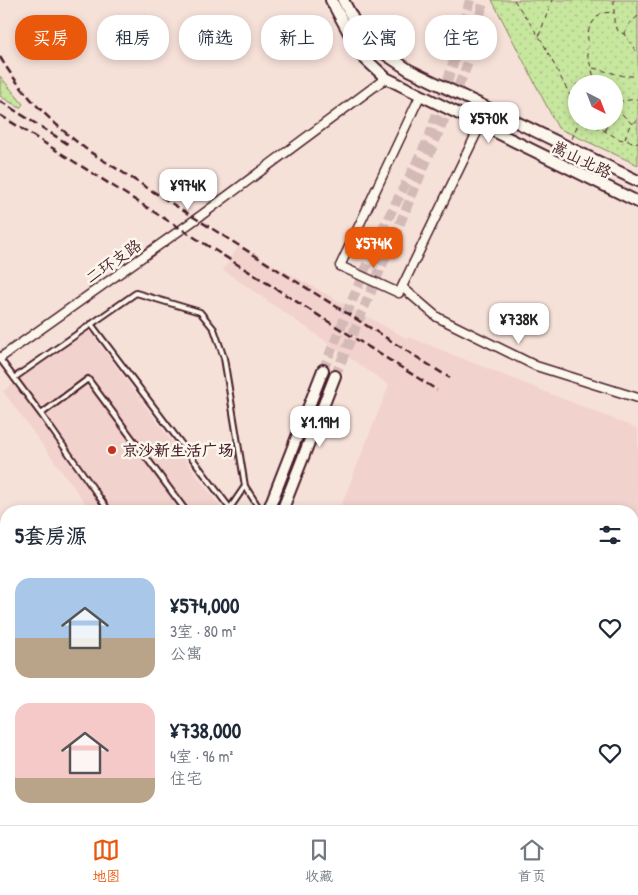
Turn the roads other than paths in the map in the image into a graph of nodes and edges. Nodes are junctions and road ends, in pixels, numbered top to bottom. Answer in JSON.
{"nodes":[{"id":1,"x":331,"y":0,"type":"edge"},
{"id":2,"x":344,"y":0,"type":"edge"},
{"id":3,"x":386,"y":78,"type":"junction"},
{"id":4,"x":420,"y":96,"type":"junction"},
{"id":5,"x":480,"y":126,"type":"junction"},
{"id":6,"x":638,"y":181,"type":"edge"},
{"id":7,"x":638,"y":202,"type":"edge"},
{"id":8,"x":402,"y":287,"type":"junction"},
{"id":9,"x":90,"y":324,"type":"junction"},
{"id":10,"x":0,"y":358,"type":"edge"},
{"id":11,"x":323,"y":370,"type":"tunnel mouth"},
{"id":12,"x":335,"y":376,"type":"tunnel mouth"},
{"id":13,"x":14,"y":378,"type":"junction"},
{"id":14,"x":638,"y":398,"type":"edge"},
{"id":15,"x":41,"y":414,"type":"junction"},
{"id":16,"x":245,"y":486,"type":"junction"},
{"id":17,"x":105,"y":505,"type":"edge"},
{"id":18,"x":182,"y":505,"type":"edge"},
{"id":19,"x":226,"y":505,"type":"edge"},
{"id":20,"x":232,"y":505,"type":"edge"},
{"id":21,"x":258,"y":505,"type":"edge"},
{"id":22,"x":264,"y":505,"type":"edge"},
{"id":23,"x":284,"y":505,"type":"edge"}],
"edges":[{"from":1,"to":3,"type":"main road","name":"嵩山北路"},
{"from":2,"to":6,"type":"main road","name":"嵩山北路"},
{"from":3,"to":4,"type":"main road","name":"嵩山北路"},
{"from":3,"to":10,"type":"street","name":"二环支路"},
{"from":4,"to":5,"type":"main road","name":"嵩山北路"},
{"from":4,"to":8,"type":"street"},
{"from":5,"to":7,"type":"main road","name":"嵩山北路"},
{"from":5,"to":8,"type":"street"},
{"from":8,"to":14,"type":"street"},
{"from":9,"to":13,"type":"lane"},
{"from":9,"to":16,"type":"lane"},
{"from":9,"to":19,"type":"lane"},
{"from":10,"to":13,"type":"lane"},
{"from":11,"to":22,"type":"main road"},
{"from":12,"to":23,"type":"main road"},
{"from":13,"to":15,"type":"lane"},
{"from":15,"to":17,"type":"lane"},
{"from":15,"to":18,"type":"lane"},
{"from":16,"to":20,"type":"lane"},
{"from":16,"to":21,"type":"lane"}]}
